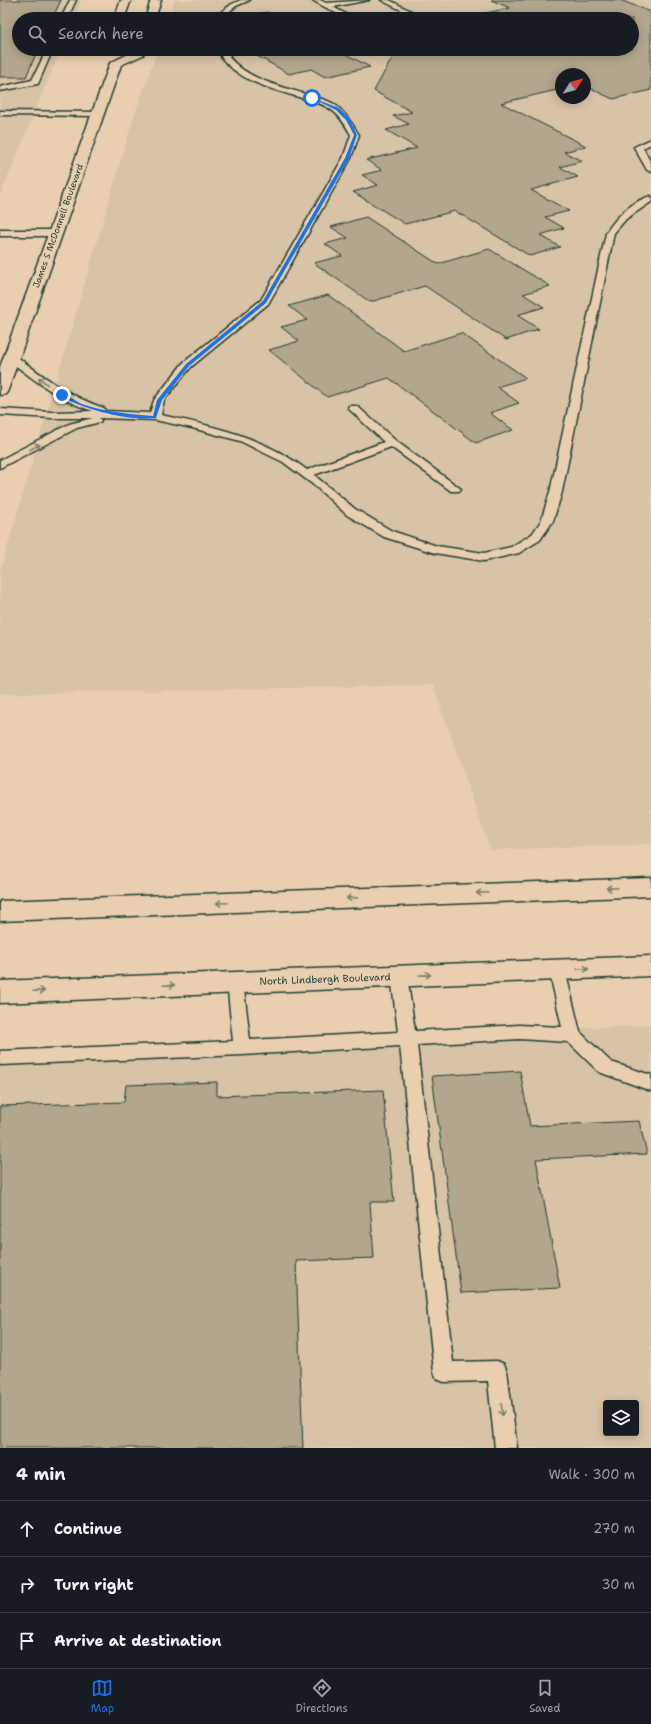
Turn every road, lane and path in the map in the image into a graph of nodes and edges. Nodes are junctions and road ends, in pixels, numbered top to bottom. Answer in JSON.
{"nodes":[{"id":1,"x":73,"y":0,"type":"edge"},
{"id":2,"x":126,"y":0,"type":"edge"},
{"id":3,"x":156,"y":0,"type":"edge"},
{"id":4,"x":247,"y":0,"type":"edge"},
{"id":5,"x":315,"y":0,"type":"edge"},
{"id":6,"x":366,"y":0,"type":"edge"},
{"id":7,"x":384,"y":0,"type":"edge"},
{"id":8,"x":325,"y":5,"type":"junction"},
{"id":9,"x":67,"y":12,"type":"edge"},
{"id":10,"x":122,"y":12,"type":"edge"},
{"id":11,"x":152,"y":12,"type":"edge"},
{"id":12,"x":225,"y":12,"type":"edge"},
{"id":13,"x":338,"y":12,"type":"edge"},
{"id":14,"x":409,"y":12,"type":"edge"},
{"id":15,"x":47,"y":56,"type":"edge"},
{"id":16,"x":109,"y":56,"type":"edge"},
{"id":17,"x":131,"y":56,"type":"edge"},
{"id":18,"x":226,"y":56,"type":"edge"},
{"id":19,"x":116,"y":63,"type":"junction"},
{"id":20,"x":0,"y":89,"type":"edge"},
{"id":21,"x":0,"y":113,"type":"edge"},
{"id":22,"x":98,"y":114,"type":"junction"},
{"id":23,"x":651,"y":141,"type":"edge"},
{"id":24,"x":651,"y":170,"type":"edge"},
{"id":25,"x":651,"y":199,"type":"edge"},
{"id":26,"x":0,"y":233,"type":"edge"},
{"id":27,"x":56,"y":233,"type":"junction"},
{"id":28,"x":12,"y":358,"type":"junction"},
{"id":29,"x":0,"y":390,"type":"edge"},
{"id":30,"x":353,"y":408,"type":"dead end"},
{"id":31,"x":0,"y":412,"type":"edge"},
{"id":32,"x":116,"y":414,"type":"junction"},
{"id":33,"x":155,"y":417,"type":"junction"},
{"id":34,"x":392,"y":443,"type":"junction"},
{"id":35,"x":0,"y":464,"type":"edge"},
{"id":36,"x":306,"y":474,"type":"junction"},
{"id":37,"x":455,"y":489,"type":"dead end"},
{"id":38,"x":651,"y":887,"type":"edge"},
{"id":39,"x":0,"y":911,"type":"edge"},
{"id":40,"x":651,"y":966,"type":"edge"},
{"id":41,"x":557,"y":970,"type":"junction"},
{"id":42,"x":399,"y":976,"type":"junction"},
{"id":43,"x":235,"y":982,"type":"junction"},
{"id":44,"x":0,"y":992,"type":"edge"},
{"id":45,"x":572,"y":1035,"type":"junction"},
{"id":46,"x":409,"y":1039,"type":"junction"},
{"id":47,"x":242,"y":1048,"type":"junction"},
{"id":48,"x":0,"y":1058,"type":"edge"},
{"id":49,"x":651,"y":1082,"type":"edge"},
{"id":50,"x":506,"y":1448,"type":"edge"}],
"edges":[{"from":1,"to":9,"type":"lane"},
{"from":2,"to":10,"type":"main road"},
{"from":3,"to":11,"type":"main road"},
{"from":4,"to":12,"type":"lane"},
{"from":5,"to":8,"type":"lane"},
{"from":6,"to":8,"type":"lane"},
{"from":7,"to":14,"type":"lane"},
{"from":8,"to":13,"type":"lane"},
{"from":15,"to":20,"type":"lane"},
{"from":16,"to":19,"type":"main road"},
{"from":17,"to":19,"type":"main road"},
{"from":18,"to":33,"type":"lane"},
{"from":19,"to":22,"type":"main road","name":"James S McDonnell Boulevard"},
{"from":21,"to":22,"type":"lane"},
{"from":22,"to":27,"type":"main road","name":"James S McDonnell Boulevard"},
{"from":23,"to":24,"type":"lane"},
{"from":25,"to":36,"type":"lane"},
{"from":26,"to":27,"type":"lane"},
{"from":27,"to":28,"type":"main road","name":"James S McDonnell Boulevard"},
{"from":28,"to":29,"type":"main road","name":"James S McDonnell Boulevard"},
{"from":32,"to":28,"type":"lane","one_way":true},
{"from":30,"to":34,"type":"lane"},
{"from":31,"to":32,"type":"lane"},
{"from":32,"to":33,"type":"lane"},
{"from":35,"to":32,"type":"lane","one_way":true},
{"from":33,"to":36,"type":"lane"},
{"from":34,"to":36,"type":"lane"},
{"from":34,"to":37,"type":"lane"},
{"from":38,"to":39,"type":"main road","one_way":true},
{"from":41,"to":40,"type":"main road","name":"North Lindbergh Boulevard","one_way":true},
{"from":42,"to":41,"type":"main road","name":"North Lindbergh Boulevard","one_way":true},
{"from":41,"to":45,"type":"lane"},
{"from":42,"to":43,"type":"main road","name":"North Lindbergh Boulevard"},
{"from":42,"to":46,"type":"lane"},
{"from":44,"to":43,"type":"main road","name":"North Lindbergh Boulevard","one_way":true},
{"from":43,"to":47,"type":"lane"},
{"from":45,"to":46,"type":"lane"},
{"from":45,"to":49,"type":"lane"},
{"from":46,"to":47,"type":"lane"},
{"from":46,"to":50,"type":"lane","one_way":true},
{"from":47,"to":48,"type":"lane"}]}
